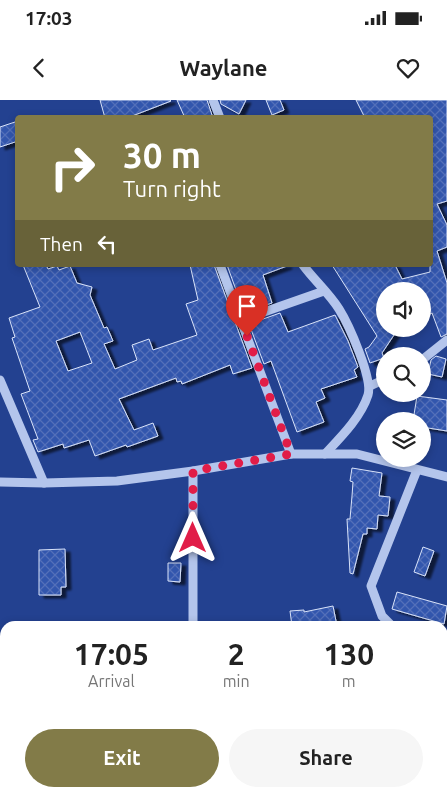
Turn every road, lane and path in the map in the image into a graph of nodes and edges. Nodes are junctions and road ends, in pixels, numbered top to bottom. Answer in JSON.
{"nodes":[{"id":1,"x":213,"y":100,"type":"edge"},
{"id":2,"x":219,"y":115,"type":"edge"},
{"id":3,"x":221,"y":267,"type":"edge"},
{"id":4,"x":304,"y":267,"type":"edge"},
{"id":5,"x":324,"y":291,"type":"junction"},
{"id":6,"x":241,"y":320,"type":"junction"},
{"id":7,"x":447,"y":340,"type":"edge"},
{"id":8,"x":431,"y":353,"type":"edge"},
{"id":9,"x":0,"y":380,"type":"edge"},
{"id":10,"x":376,"y":383,"type":"edge"},
{"id":11,"x":370,"y":386,"type":"junction"},
{"id":12,"x":291,"y":454,"type":"junction"},
{"id":13,"x":326,"y":454,"type":"junction"},
{"id":14,"x":417,"y":470,"type":"junction"},
{"id":15,"x":193,"y":471,"type":"junction"},
{"id":16,"x":447,"y":477,"type":"edge"},
{"id":17,"x":0,"y":482,"type":"edge"},
{"id":18,"x":44,"y":483,"type":"junction"},
{"id":19,"x":193,"y":621,"type":"edge"},
{"id":20,"x":387,"y":621,"type":"edge"}],
"edges":[{"from":1,"to":2,"type":"street"},
{"from":3,"to":6,"type":"street"},
{"from":4,"to":5,"type":"street"},
{"from":5,"to":6,"type":"street"},
{"from":5,"to":11,"type":"street"},
{"from":6,"to":12,"type":"street"},
{"from":7,"to":8,"type":"street"},
{"from":9,"to":18,"type":"street"},
{"from":10,"to":11,"type":"street"},
{"from":11,"to":13,"type":"street"},
{"from":12,"to":13,"type":"street"},
{"from":12,"to":15,"type":"street"},
{"from":13,"to":14,"type":"street"},
{"from":14,"to":16,"type":"street"},
{"from":14,"to":20,"type":"street"},
{"from":15,"to":18,"type":"street"},
{"from":15,"to":19,"type":"street"},
{"from":17,"to":18,"type":"street"}]}
